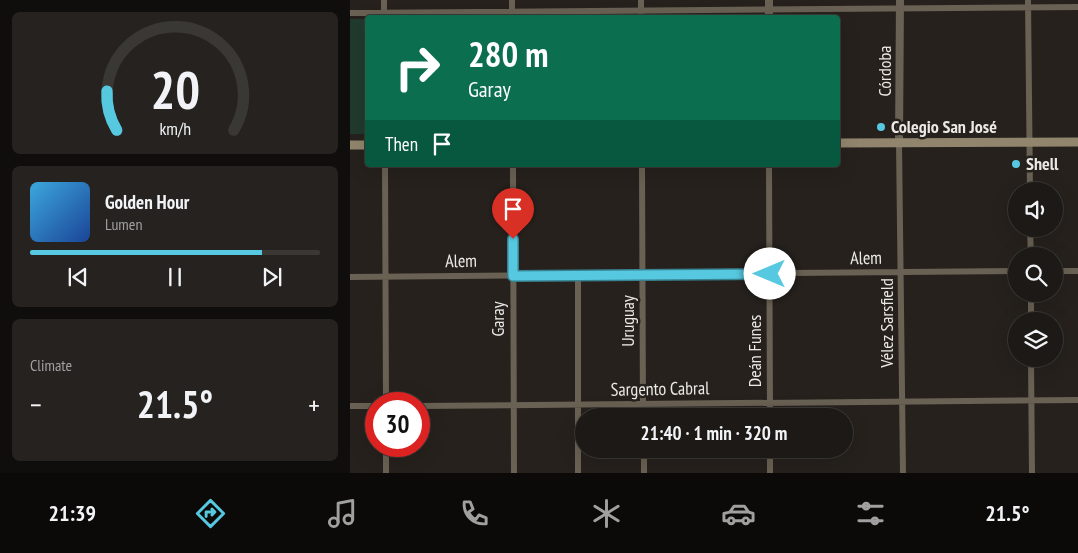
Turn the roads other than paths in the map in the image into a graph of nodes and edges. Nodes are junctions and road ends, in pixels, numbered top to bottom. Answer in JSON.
{"nodes":[{"id":1,"x":384,"y":0,"type":"edge"},
{"id":2,"x":512,"y":0,"type":"edge"},
{"id":3,"x":641,"y":0,"type":"edge"},
{"id":4,"x":1028,"y":3,"type":"edge"},
{"id":5,"x":769,"y":4,"type":"edge"},
{"id":6,"x":900,"y":4,"type":"edge"},
{"id":7,"x":1078,"y":7,"type":"edge"},
{"id":8,"x":641,"y":10,"type":"junction"},
{"id":9,"x":350,"y":13,"type":"edge"},
{"id":10,"x":512,"y":14,"type":"edge"},
{"id":11,"x":384,"y":15,"type":"edge"},
{"id":12,"x":641,"y":15,"type":"edge"},
{"id":13,"x":1030,"y":142,"type":"junction"},
{"id":14,"x":1078,"y":142,"type":"edge"},
{"id":15,"x":840,"y":143,"type":"edge"},
{"id":16,"x":899,"y":143,"type":"junction"},
{"id":17,"x":350,"y":145,"type":"edge"},
{"id":18,"x":365,"y":146,"type":"edge"},
{"id":19,"x":385,"y":167,"type":"edge"},
{"id":20,"x":513,"y":167,"type":"edge"},
{"id":21,"x":642,"y":167,"type":"edge"},
{"id":22,"x":769,"y":167,"type":"edge"},
{"id":23,"x":1030,"y":182,"type":"edge"},
{"id":24,"x":1008,"y":271,"type":"edge"},
{"id":25,"x":1063,"y":271,"type":"edge"},
{"id":26,"x":1078,"y":271,"type":"edge"},
{"id":27,"x":902,"y":272,"type":"junction"},
{"id":28,"x":770,"y":274,"type":"junction"},
{"id":29,"x":642,"y":275,"type":"junction"},
{"id":30,"x":513,"y":276,"type":"junction"},
{"id":31,"x":578,"y":276,"type":"junction"},
{"id":32,"x":350,"y":277,"type":"edge"},
{"id":33,"x":385,"y":277,"type":"junction"},
{"id":34,"x":1031,"y":367,"type":"edge"},
{"id":35,"x":386,"y":392,"type":"edge"},
{"id":36,"x":1032,"y":400,"type":"junction"},
{"id":37,"x":1078,"y":400,"type":"edge"},
{"id":38,"x":770,"y":401,"type":"junction"},
{"id":39,"x":902,"y":401,"type":"junction"},
{"id":40,"x":643,"y":404,"type":"junction"},
{"id":41,"x":514,"y":405,"type":"junction"},
{"id":42,"x":350,"y":406,"type":"edge"},
{"id":43,"x":365,"y":406,"type":"edge"},
{"id":44,"x":430,"y":406,"type":"edge"},
{"id":45,"x":578,"y":406,"type":"junction"},
{"id":46,"x":643,"y":408,"type":"edge"},
{"id":47,"x":770,"y":408,"type":"edge"},
{"id":48,"x":386,"y":457,"type":"edge"},
{"id":49,"x":644,"y":458,"type":"edge"},
{"id":50,"x":770,"y":458,"type":"edge"},
{"id":51,"x":386,"y":473,"type":"edge"},
{"id":52,"x":514,"y":473,"type":"edge"},
{"id":53,"x":578,"y":473,"type":"edge"},
{"id":54,"x":644,"y":473,"type":"edge"},
{"id":55,"x":770,"y":473,"type":"edge"},
{"id":56,"x":903,"y":473,"type":"edge"},
{"id":57,"x":1032,"y":473,"type":"edge"}],
"edges":[{"from":1,"to":11,"type":"street"},
{"from":2,"to":10,"type":"street"},
{"from":3,"to":8,"type":"street"},
{"from":4,"to":6,"type":"street"},
{"from":4,"to":7,"type":"street"},
{"from":4,"to":13,"type":"street"},
{"from":5,"to":6,"type":"street"},
{"from":5,"to":8,"type":"street"},
{"from":6,"to":16,"type":"street","name":"Córdoba"},
{"from":8,"to":10,"type":"street"},
{"from":8,"to":12,"type":"street"},
{"from":9,"to":11,"type":"street"},
{"from":10,"to":11,"type":"street"},
{"from":13,"to":14,"type":"main road"},
{"from":13,"to":16,"type":"main road"},
{"from":13,"to":23,"type":"street"},
{"from":15,"to":16,"type":"main road"},
{"from":16,"to":27,"type":"street","name":"Vélez Sarsfield"},
{"from":17,"to":18,"type":"main road"},
{"from":19,"to":33,"type":"street"},
{"from":20,"to":30,"type":"street","name":"Garay"},
{"from":21,"to":29,"type":"street","name":"Uruguay"},
{"from":22,"to":28,"type":"street","name":"Deán Funes"},
{"from":24,"to":27,"type":"street","name":"Alem"},
{"from":25,"to":26,"type":"street"},
{"from":27,"to":28,"type":"street","name":"Alem"},
{"from":27,"to":39,"type":"street","name":"Vélez Sarsfield"},
{"from":28,"to":29,"type":"street","name":"Alem"},
{"from":28,"to":38,"type":"street","name":"Deán Funes"},
{"from":29,"to":31,"type":"street","name":"Alem"},
{"from":29,"to":40,"type":"street","name":"Uruguay"},
{"from":30,"to":31,"type":"street","name":"Alem"},
{"from":30,"to":33,"type":"street","name":"Alem"},
{"from":30,"to":41,"type":"street","name":"Garay"},
{"from":31,"to":45,"type":"street"},
{"from":32,"to":33,"type":"street","name":"Alem"},
{"from":33,"to":35,"type":"street"},
{"from":34,"to":36,"type":"street"},
{"from":36,"to":37,"type":"street","name":"Sargento Cabral"},
{"from":36,"to":39,"type":"street","name":"Sargento Cabral"},
{"from":36,"to":57,"type":"street"},
{"from":38,"to":39,"type":"street","name":"Sargento Cabral"},
{"from":38,"to":40,"type":"street","name":"Sargento Cabral"},
{"from":38,"to":47,"type":"street","name":"Deán Funes"},
{"from":39,"to":56,"type":"street","name":"Vélez Sarsfield"},
{"from":40,"to":45,"type":"street","name":"Sargento Cabral"},
{"from":40,"to":46,"type":"street","name":"Uruguay"},
{"from":41,"to":44,"type":"street","name":"Sargento Cabral"},
{"from":41,"to":45,"type":"street","name":"Sargento Cabral"},
{"from":41,"to":52,"type":"street","name":"Garay"},
{"from":42,"to":43,"type":"street"},
{"from":45,"to":53,"type":"street"},
{"from":48,"to":51,"type":"street"},
{"from":49,"to":54,"type":"street"},
{"from":50,"to":55,"type":"street"}]}
